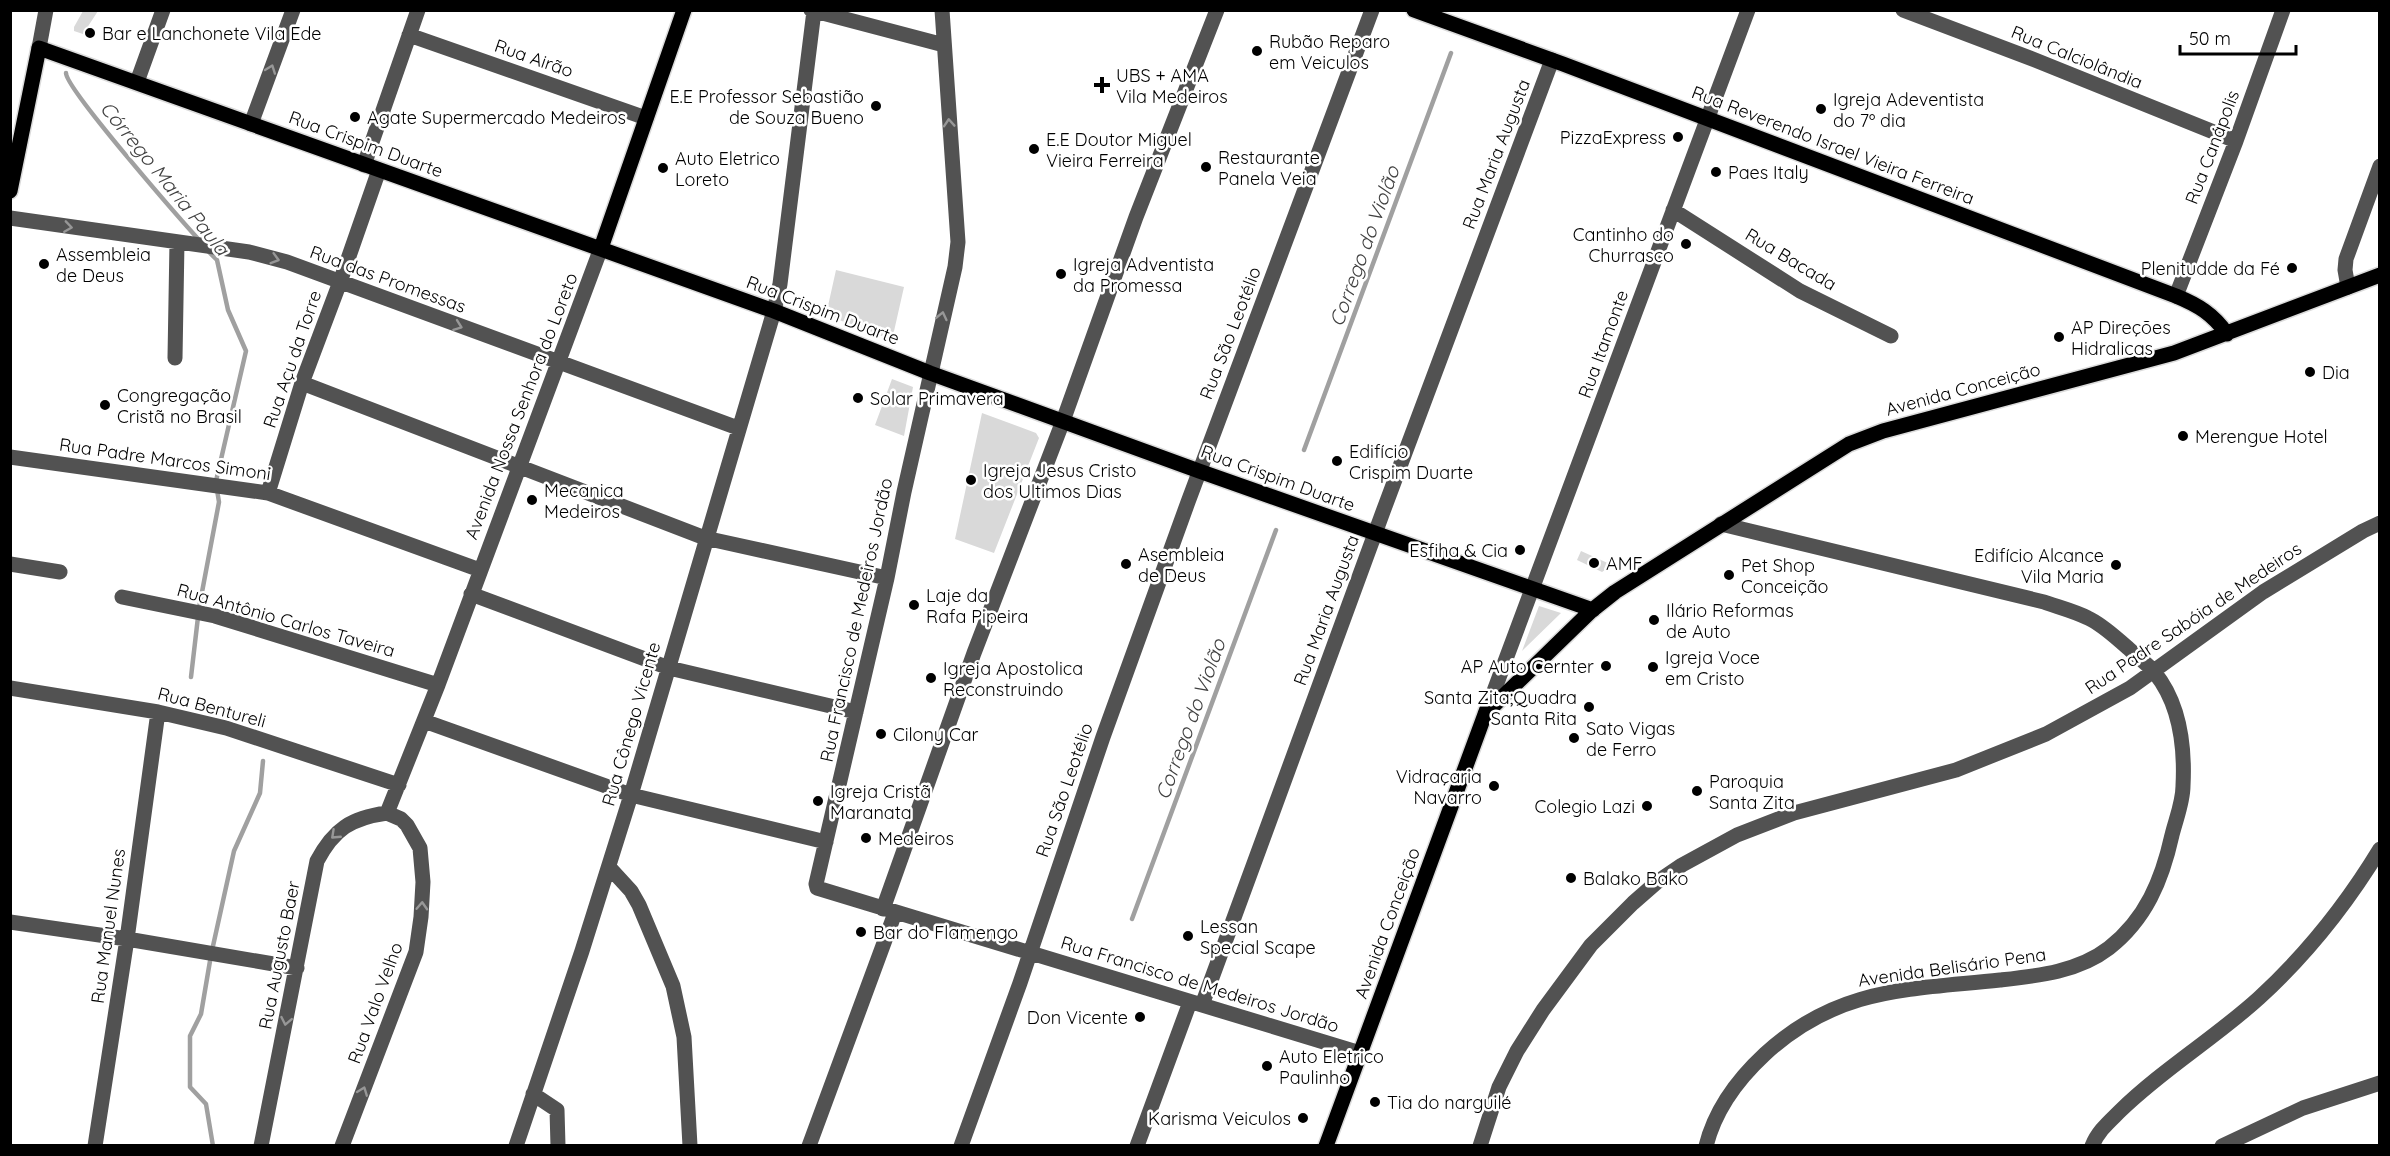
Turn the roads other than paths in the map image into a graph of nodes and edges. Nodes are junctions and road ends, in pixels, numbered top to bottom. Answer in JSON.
{"nodes":[{"id":1,"x":46,"y":10,"type":"edge"},
{"id":2,"x":163,"y":10,"type":"edge"},
{"id":3,"x":293,"y":10,"type":"edge"},
{"id":4,"x":418,"y":10,"type":"edge"},
{"id":5,"x":684,"y":10,"type":"edge"},
{"id":6,"x":942,"y":10,"type":"edge"},
{"id":7,"x":1217,"y":10,"type":"edge"},
{"id":8,"x":1372,"y":10,"type":"edge"},
{"id":9,"x":1414,"y":10,"type":"edge"},
{"id":10,"x":1748,"y":10,"type":"edge"},
{"id":11,"x":1903,"y":10,"type":"edge"},
{"id":12,"x":2283,"y":10,"type":"edge"},
{"id":13,"x":813,"y":11,"type":"edge"},
{"id":14,"x":409,"y":35,"type":"junction"},
{"id":15,"x":944,"y":45,"type":"junction"},
{"id":16,"x":39,"y":48,"type":"junction"},
{"id":17,"x":1552,"y":60,"type":"junction"},
{"id":18,"x":137,"y":82,"type":"junction"},
{"id":19,"x":646,"y":118,"type":"junction"},
{"id":20,"x":1709,"y":119,"type":"junction"},
{"id":21,"x":251,"y":124,"type":"junction"},
{"id":22,"x":2236,"y":141,"type":"junction"},
{"id":23,"x":2379,"y":166,"type":"edge"},
{"id":24,"x":371,"y":167,"type":"junction"},
{"id":25,"x":10,"y":191,"type":"edge"},
{"id":26,"x":1673,"y":210,"type":"junction"},
{"id":27,"x":10,"y":218,"type":"edge"},
{"id":28,"x":177,"y":242,"type":"junction"},
{"id":29,"x":601,"y":248,"type":"junction"},
{"id":30,"x":2379,"y":275,"type":"edge"},
{"id":31,"x":340,"y":282,"type":"junction"},
{"id":32,"x":2348,"y":287,"type":"junction"},
{"id":33,"x":2175,"y":296,"type":"junction"},
{"id":34,"x":774,"y":311,"type":"junction"},
{"id":35,"x":2227,"y":334,"type":"junction"},
{"id":36,"x":1891,"y":336,"type":"dead end"},
{"id":37,"x":175,"y":358,"type":"dead end"},
{"id":38,"x":558,"y":363,"type":"junction"},
{"id":39,"x":930,"y":373,"type":"junction"},
{"id":40,"x":302,"y":383,"type":"junction"},
{"id":41,"x":1063,"y":421,"type":"junction"},
{"id":42,"x":738,"y":428,"type":"junction"},
{"id":43,"x":10,"y":457,"type":"edge"},
{"id":44,"x":519,"y":468,"type":"junction"},
{"id":45,"x":1199,"y":471,"type":"junction"},
{"id":46,"x":268,"y":493,"type":"junction"},
{"id":47,"x":2379,"y":523,"type":"edge"},
{"id":48,"x":1722,"y":524,"type":"junction"},
{"id":49,"x":1375,"y":534,"type":"junction"},
{"id":50,"x":705,"y":538,"type":"junction"},
{"id":51,"x":10,"y":564,"type":"edge"},
{"id":52,"x":480,"y":570,"type":"junction"},
{"id":53,"x":60,"y":572,"type":"dead end"},
{"id":54,"x":887,"y":578,"type":"junction"},
{"id":55,"x":1531,"y":589,"type":"junction"},
{"id":56,"x":471,"y":594,"type":"junction"},
{"id":57,"x":122,"y":597,"type":"dead end"},
{"id":58,"x":1592,"y":611,"type":"junction"},
{"id":59,"x":669,"y":668,"type":"junction"},
{"id":60,"x":2154,"y":672,"type":"junction"},
{"id":61,"x":438,"y":685,"type":"junction"},
{"id":62,"x":10,"y":688,"type":"edge"},
{"id":63,"x":1494,"y":691,"type":"junction"},
{"id":64,"x":158,"y":712,"type":"junction"},
{"id":65,"x":856,"y":712,"type":"junction"},
{"id":66,"x":1485,"y":714,"type":"junction"},
{"id":67,"x":424,"y":721,"type":"junction"},
{"id":68,"x":399,"y":785,"type":"junction"},
{"id":69,"x":631,"y":795,"type":"junction"},
{"id":70,"x":387,"y":813,"type":"junction"},
{"id":71,"x":825,"y":842,"type":"junction"},
{"id":72,"x":2379,"y":849,"type":"edge"},
{"id":73,"x":609,"y":867,"type":"junction"},
{"id":74,"x":889,"y":911,"type":"junction"},
{"id":75,"x":10,"y":922,"type":"edge"},
{"id":76,"x":126,"y":939,"type":"junction"},
{"id":77,"x":1030,"y":953,"type":"junction"},
{"id":78,"x":297,"y":968,"type":"junction"},
{"id":79,"x":1196,"y":1003,"type":"junction"},
{"id":80,"x":1360,"y":1053,"type":"junction"},
{"id":81,"x":2378,"y":1085,"type":"edge"},
{"id":82,"x":533,"y":1094,"type":"junction"},
{"id":83,"x":1140,"y":1145,"type":"edge"},
{"id":84,"x":95,"y":1146,"type":"edge"},
{"id":85,"x":261,"y":1146,"type":"edge"},
{"id":86,"x":342,"y":1146,"type":"edge"},
{"id":87,"x":516,"y":1146,"type":"edge"},
{"id":88,"x":558,"y":1146,"type":"edge"},
{"id":89,"x":690,"y":1146,"type":"edge"},
{"id":90,"x":809,"y":1146,"type":"edge"},
{"id":91,"x":961,"y":1146,"type":"edge"},
{"id":92,"x":1326,"y":1146,"type":"edge"},
{"id":93,"x":1480,"y":1146,"type":"edge"},
{"id":94,"x":1706,"y":1146,"type":"edge"},
{"id":95,"x":2092,"y":1146,"type":"edge"},
{"id":96,"x":2222,"y":1146,"type":"edge"}],
"edges":[{"from":1,"to":16,"type":"street"},
{"from":2,"to":18,"type":"street"},
{"from":21,"to":3,"type":"street","one_way":true},
{"from":4,"to":14,"type":"street","name":"Rua Açu da Torre"},
{"from":5,"to":19,"type":"main road","name":"Avenida Nossa Senhora do Loreto"},
{"from":6,"to":15,"type":"street","name":"Rua Francisco de Medeiros Jordão"},
{"from":7,"to":41,"type":"street"},
{"from":8,"to":45,"type":"street","name":"Rua São Leotélio"},
{"from":9,"to":17,"type":"main road","name":"Rua Reverendo Israel Vieira Ferreira"},
{"from":10,"to":20,"type":"street","name":"Rua Itamonte"},
{"from":11,"to":22,"type":"street","name":"Rua Calciolândia"},
{"from":12,"to":22,"type":"street","name":"Rua Canápolis"},
{"from":13,"to":15,"type":"street"},
{"from":13,"to":34,"type":"street","name":"Rua Cônego Vicente"},
{"from":14,"to":19,"type":"street","name":"Rua Airão"},
{"from":14,"to":24,"type":"street","name":"Rua Açu da Torre"},
{"from":39,"to":15,"type":"street","name":"Rua Francisco de Medeiros Jordão","one_way":true},
{"from":16,"to":18,"type":"main road","name":"Rua Crispim Duarte"},
{"from":16,"to":25,"type":"main road"},
{"from":17,"to":20,"type":"main road","name":"Rua Reverendo Israel Vieira Ferreira"},
{"from":17,"to":49,"type":"street","name":"Rua Maria Augusta"},
{"from":18,"to":21,"type":"main road","name":"Rua Crispim Duarte"},
{"from":19,"to":29,"type":"main road","name":"Avenida Nossa Senhora do Loreto"},
{"from":20,"to":26,"type":"street","name":"Rua Itamonte"},
{"from":20,"to":33,"type":"main road","name":"Rua Reverendo Israel Vieira Ferreira"},
{"from":21,"to":24,"type":"main road","name":"Rua Crispim Duarte"},
{"from":22,"to":33,"type":"street","name":"Rua Canápolis"},
{"from":23,"to":32,"type":"street"},
{"from":24,"to":29,"type":"main road","name":"Rua Crispim Duarte"},
{"from":24,"to":31,"type":"street","name":"Rua Açu da Torre"},
{"from":26,"to":36,"type":"street","name":"Rua Bacada"},
{"from":26,"to":55,"type":"street","name":"Rua Itamonte"},
{"from":27,"to":28,"type":"street","name":"Rua das Promessas","one_way":true},
{"from":28,"to":31,"type":"street","name":"Rua das Promessas","one_way":true},
{"from":28,"to":37,"type":"street"},
{"from":29,"to":34,"type":"main road","name":"Rua Crispim Duarte"},
{"from":29,"to":38,"type":"street","name":"Avenida Nossa Senhora do Loreto"},
{"from":30,"to":32,"type":"main road","name":"Avenida Conceição"},
{"from":31,"to":38,"type":"street","name":"Rua das Promessas","one_way":true},
{"from":31,"to":40,"type":"street","name":"Rua Açu da Torre"},
{"from":32,"to":35,"type":"main road","name":"Avenida Conceição"},
{"from":33,"to":35,"type":"main road","name":"Rua Reverendo Israel Vieira Ferreira"},
{"from":34,"to":39,"type":"main road","name":"Rua Crispim Duarte"},
{"from":34,"to":42,"type":"street","name":"Rua Cônego Vicente"},
{"from":35,"to":48,"type":"main road","name":"Avenida Conceição"},
{"from":38,"to":42,"type":"street","name":"Rua das Promessas"},
{"from":38,"to":44,"type":"street","name":"Avenida Nossa Senhora do Loreto"},
{"from":39,"to":41,"type":"main road","name":"Rua Crispim Duarte"},
{"from":39,"to":54,"type":"street","name":"Rua Francisco de Medeiros Jordão"},
{"from":40,"to":44,"type":"street"},
{"from":40,"to":46,"type":"street","name":"Rua Açu da Torre"},
{"from":41,"to":45,"type":"main road","name":"Rua Crispim Duarte"},
{"from":41,"to":74,"type":"street"},
{"from":42,"to":50,"type":"street","name":"Rua Cônego Vicente"},
{"from":43,"to":46,"type":"street","name":"Rua Padre Marcos Simoni"},
{"from":44,"to":50,"type":"street"},
{"from":44,"to":52,"type":"street","name":"Avenida Nossa Senhora do Loreto"},
{"from":45,"to":49,"type":"main road","name":"Rua Crispim Duarte"},
{"from":45,"to":77,"type":"street","name":"Rua São Leotélio"},
{"from":46,"to":52,"type":"street","name":"Rua Padre Marcos Simoni"},
{"from":47,"to":60,"type":"street","name":"Rua Padre Sabóia de Medeiros"},
{"from":48,"to":58,"type":"main road","name":"Avenida Conceição"},
{"from":48,"to":60,"type":"street","name":"Avenida Belisário Pena"},
{"from":49,"to":55,"type":"main road","name":"Rua Crispim Duarte"},
{"from":49,"to":79,"type":"street","name":"Rua Maria Augusta"},
{"from":50,"to":54,"type":"street"},
{"from":50,"to":59,"type":"street","name":"Rua Cônego Vicente"},
{"from":51,"to":53,"type":"street"},
{"from":52,"to":56,"type":"street","name":"Avenida Nossa Senhora do Loreto"},
{"from":54,"to":65,"type":"street","name":"Rua Francisco de Medeiros Jordão"},
{"from":55,"to":58,"type":"main road","name":"Rua Crispim Duarte"},
{"from":55,"to":63,"type":"street","name":"Rua Itamonte"},
{"from":56,"to":59,"type":"street"},
{"from":56,"to":61,"type":"street","name":"Avenida Nossa Senhora do Loreto"},
{"from":57,"to":61,"type":"street","name":"Rua Antônio Carlos Taveira"},
{"from":58,"to":63,"type":"main road","name":"Avenida Conceição"},
{"from":58,"to":66,"type":"main road","name":"Avenida Conceição"},
{"from":59,"to":65,"type":"street"},
{"from":59,"to":69,"type":"street","name":"Rua Cônego Vicente"},
{"from":60,"to":93,"type":"street","name":"Rua Padre Sabóia de Medeiros"},
{"from":60,"to":94,"type":"street","name":"Avenida Belisário Pena"},
{"from":61,"to":67,"type":"street","name":"Avenida Nossa Senhora do Loreto"},
{"from":62,"to":64,"type":"street","name":"Rua Bentureli"},
{"from":63,"to":66,"type":"main road","name":"Avenida Conceição"},
{"from":64,"to":68,"type":"street","name":"Rua Bentureli"},
{"from":64,"to":76,"type":"street","name":"Rua Manuel Nunes"},
{"from":65,"to":71,"type":"street","name":"Rua Francisco de Medeiros Jordão"},
{"from":66,"to":80,"type":"main road","name":"Avenida Conceição"},
{"from":67,"to":68,"type":"street","name":"Avenida Nossa Senhora do Loreto"},
{"from":67,"to":69,"type":"street"},
{"from":68,"to":70,"type":"street","name":"Avenida Nossa Senhora do Loreto"},
{"from":69,"to":71,"type":"street"},
{"from":69,"to":73,"type":"street","name":"Rua Cônego Vicente"},
{"from":70,"to":78,"type":"street","name":"Rua Augusto Baer","one_way":true},
{"from":86,"to":70,"type":"street","name":"Rua Valo Velho","one_way":true},
{"from":71,"to":74,"type":"street","name":"Rua Francisco de Medeiros Jordão"},
{"from":72,"to":95,"type":"street"},
{"from":73,"to":82,"type":"street","name":"Rua Cônego Vicente"},
{"from":73,"to":89,"type":"street"},
{"from":74,"to":77,"type":"street","name":"Rua Francisco de Medeiros Jordão"},
{"from":74,"to":90,"type":"street"},
{"from":75,"to":76,"type":"street"},
{"from":76,"to":78,"type":"street"},
{"from":76,"to":84,"type":"street","name":"Rua Manuel Nunes"},
{"from":77,"to":79,"type":"street","name":"Rua Francisco de Medeiros Jordão"},
{"from":77,"to":91,"type":"street","name":"Rua São Leotélio"},
{"from":78,"to":85,"type":"street","name":"Rua Augusto Baer","one_way":true},
{"from":79,"to":80,"type":"street","name":"Rua Francisco de Medeiros Jordão"},
{"from":79,"to":83,"type":"street","name":"Rua Maria Augusta"},
{"from":80,"to":92,"type":"main road","name":"Avenida Conceição"},
{"from":81,"to":96,"type":"street"},
{"from":82,"to":87,"type":"street","name":"Rua Cônego Vicente"},
{"from":82,"to":88,"type":"street"}]}
